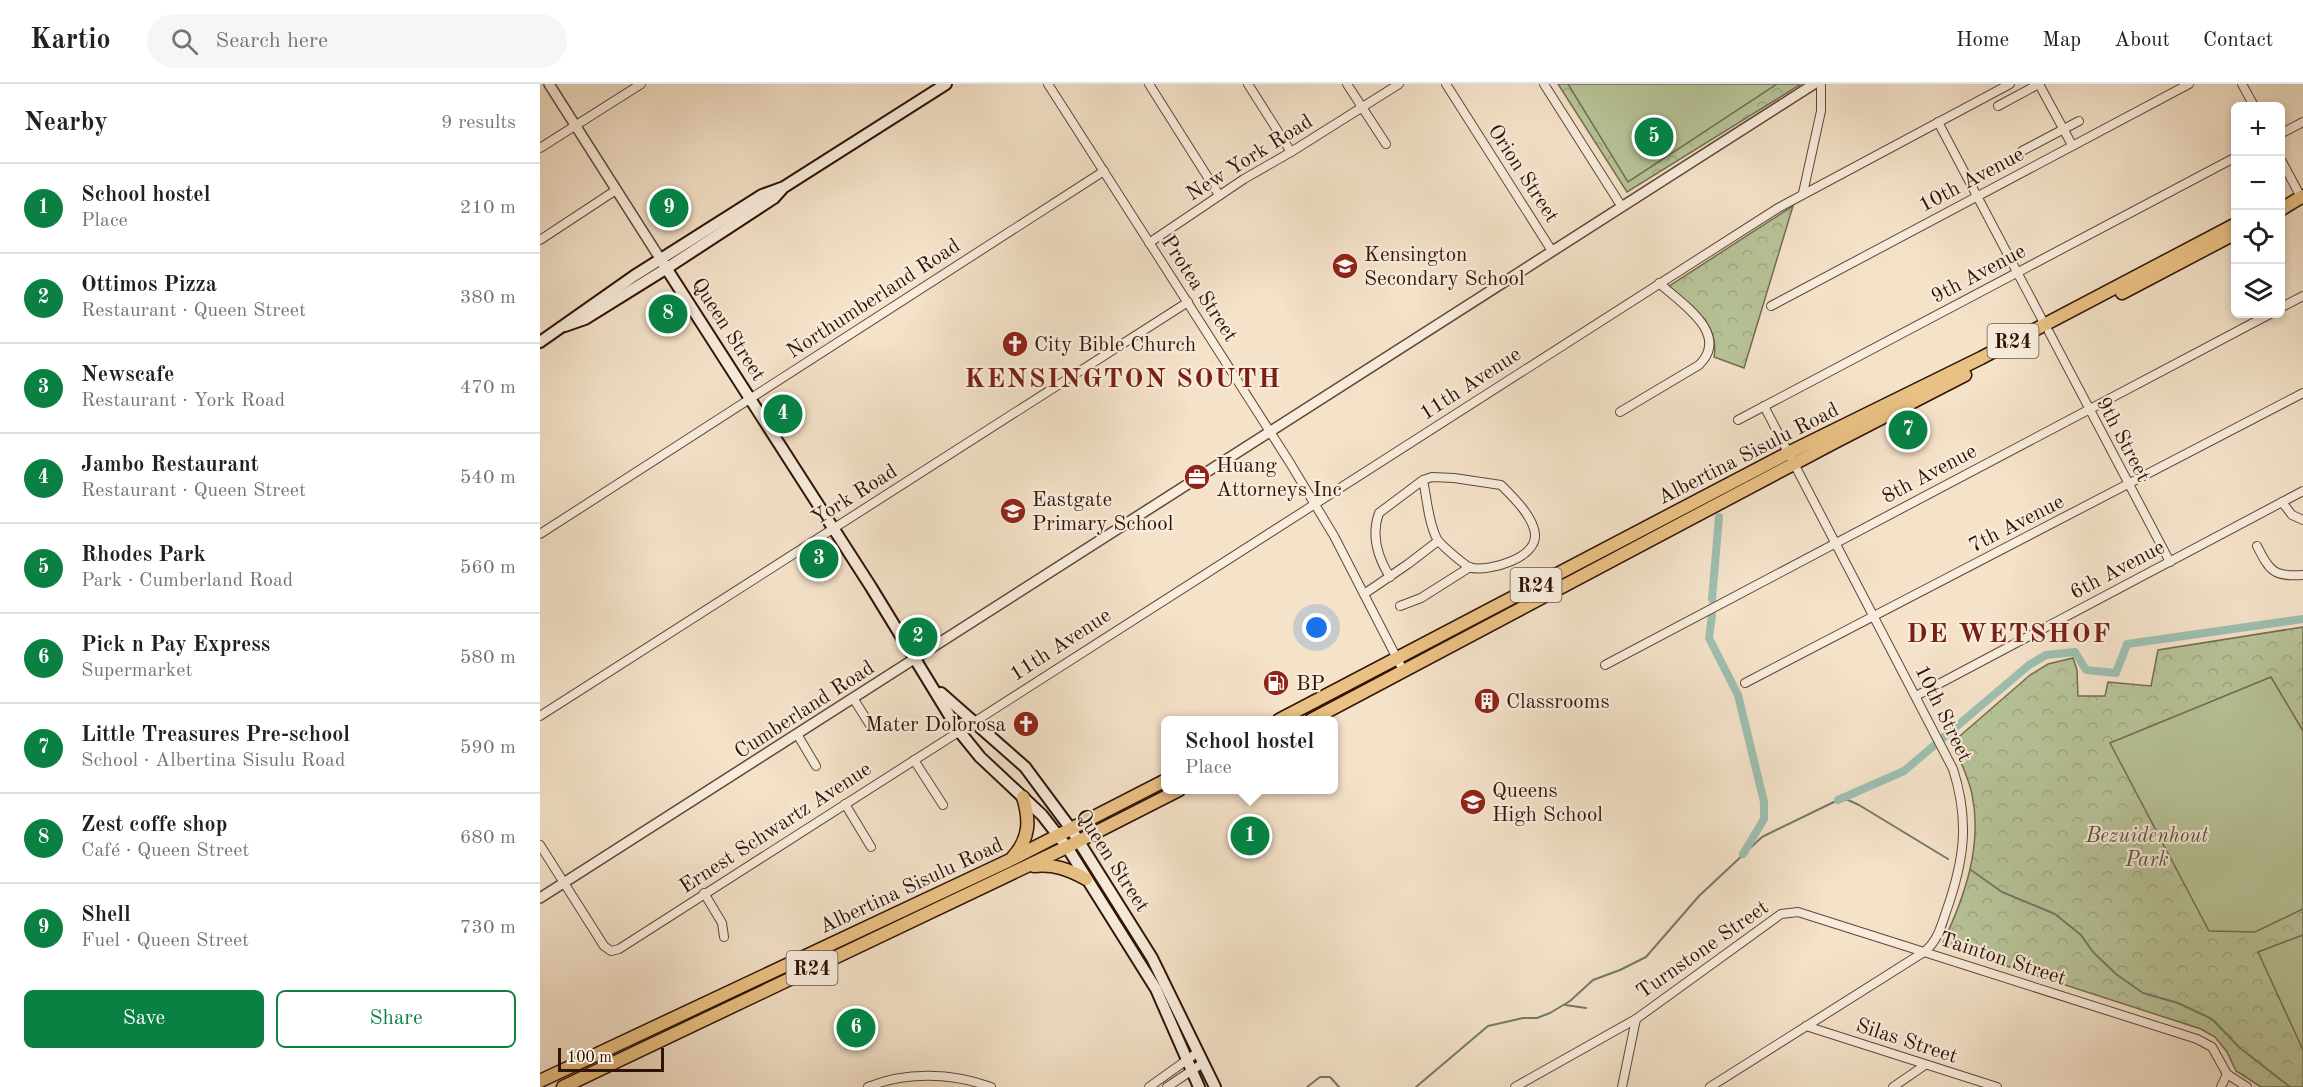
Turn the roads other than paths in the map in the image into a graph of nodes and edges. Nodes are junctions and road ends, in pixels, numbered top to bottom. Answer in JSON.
{"nodes":[{"id":1,"x":549,"y":84,"type":"edge"},
{"id":2,"x":641,"y":84,"type":"edge"},
{"id":3,"x":946,"y":84,"type":"edge"},
{"id":4,"x":1048,"y":84,"type":"edge"},
{"id":5,"x":1149,"y":84,"type":"edge"},
{"id":6,"x":1248,"y":84,"type":"edge"},
{"id":7,"x":1347,"y":84,"type":"edge"},
{"id":8,"x":1399,"y":84,"type":"edge"},
{"id":9,"x":1446,"y":84,"type":"edge"},
{"id":10,"x":1544,"y":84,"type":"edge"},
{"id":11,"x":1814,"y":84,"type":"edge"},
{"id":12,"x":1821,"y":84,"type":"edge"},
{"id":13,"x":2010,"y":84,"type":"edge"},
{"id":14,"x":2039,"y":84,"type":"edge"},
{"id":15,"x":2189,"y":84,"type":"edge"},
{"id":16,"x":2242,"y":84,"type":"edge"},
{"id":17,"x":2252,"y":102,"type":"edge"},
{"id":18,"x":1998,"y":106,"type":"dead end"},
{"id":19,"x":1362,"y":108,"type":"junction"},
{"id":20,"x":2079,"y":121,"type":"dead end"},
{"id":21,"x":1938,"y":122,"type":"junction"},
{"id":22,"x":2303,"y":122,"type":"edge"},
{"id":23,"x":576,"y":126,"type":"junction"},
{"id":24,"x":2064,"y":129,"type":"junction"},
{"id":25,"x":2285,"y":131,"type":"edge"},
{"id":26,"x":1386,"y":144,"type":"dead end"},
{"id":27,"x":2072,"y":145,"type":"junction"},
{"id":28,"x":540,"y":148,"type":"edge"},
{"id":29,"x":2022,"y":151,"type":"dead end"},
{"id":30,"x":1291,"y":152,"type":"junction"},
{"id":31,"x":2231,"y":159,"type":"edge"},
{"id":32,"x":2285,"y":166,"type":"edge"},
{"id":33,"x":1104,"y":171,"type":"junction"},
{"id":34,"x":616,"y":190,"type":"junction"},
{"id":35,"x":1803,"y":193,"type":"junction"},
{"id":36,"x":1219,"y":195,"type":"junction"},
{"id":37,"x":2302,"y":195,"type":"edge"},
{"id":38,"x":1976,"y":196,"type":"junction"},
{"id":39,"x":2285,"y":200,"type":"edge"},
{"id":40,"x":1622,"y":207,"type":"junction"},
{"id":41,"x":2285,"y":207,"type":"edge"},
{"id":42,"x":2231,"y":226,"type":"edge"},
{"id":43,"x":2231,"y":235,"type":"edge"},
{"id":44,"x":540,"y":240,"type":"edge"},
{"id":45,"x":1149,"y":243,"type":"junction"},
{"id":46,"x":1552,"y":251,"type":"junction"},
{"id":47,"x":664,"y":264,"type":"junction"},
{"id":48,"x":2017,"y":272,"type":"junction"},
{"id":49,"x":1659,"y":283,"type":"junction"},
{"id":50,"x":2303,"y":296,"type":"edge"},
{"id":51,"x":1188,"y":302,"type":"junction"},
{"id":52,"x":2285,"y":305,"type":"edge"},
{"id":53,"x":1771,"y":306,"type":"dead end"},
{"id":54,"x":2262,"y":318,"type":"edge"},
{"id":55,"x":2047,"y":328,"type":"junction"},
{"id":56,"x":540,"y":342,"type":"edge"},
{"id":57,"x":2303,"y":393,"type":"edge"},
{"id":58,"x":751,"y":398,"type":"junction"},
{"id":59,"x":1764,"y":406,"type":"junction"},
{"id":60,"x":2088,"y":409,"type":"junction"},
{"id":61,"x":1620,"y":412,"type":"dead end"},
{"id":62,"x":1738,"y":420,"type":"dead end"},
{"id":63,"x":1270,"y":433,"type":"junction"},
{"id":64,"x":1791,"y":458,"type":"junction"},
{"id":65,"x":1423,"y":480,"type":"junction"},
{"id":66,"x":2128,"y":485,"type":"junction"},
{"id":67,"x":2303,"y":491,"type":"edge"},
{"id":68,"x":2282,"y":502,"type":"junction"},
{"id":69,"x":1314,"y":504,"type":"junction"},
{"id":70,"x":2303,"y":520,"type":"edge"},
{"id":71,"x":833,"y":529,"type":"junction"},
{"id":72,"x":540,"y":534,"type":"edge"},
{"id":73,"x":1438,"y":540,"type":"junction"},
{"id":74,"x":1836,"y":542,"type":"junction"},
{"id":75,"x":2256,"y":546,"type":"dead end"},
{"id":76,"x":2170,"y":562,"type":"junction"},
{"id":77,"x":1470,"y":567,"type":"junction"},
{"id":78,"x":2303,"y":575,"type":"edge"},
{"id":79,"x":1390,"y":577,"type":"junction"},
{"id":80,"x":1364,"y":594,"type":"junction"},
{"id":81,"x":1400,"y":606,"type":"dead end"},
{"id":82,"x":1875,"y":617,"type":"junction"},
{"id":83,"x":915,"y":658,"type":"junction"},
{"id":84,"x":1397,"y":658,"type":"junction"},
{"id":85,"x":1605,"y":665,"type":"dead end"},
{"id":86,"x":1404,"y":672,"type":"junction"},
{"id":87,"x":1745,"y":683,"type":"dead end"},
{"id":88,"x":934,"y":687,"type":"junction"},
{"id":89,"x":1916,"y":696,"type":"junction"},
{"id":90,"x":853,"y":698,"type":"junction"},
{"id":91,"x":540,"y":716,"type":"edge"},
{"id":92,"x":1287,"y":716,"type":"edge"},
{"id":93,"x":1319,"y":716,"type":"edge"},
{"id":94,"x":972,"y":722,"type":"junction"},
{"id":95,"x":872,"y":728,"type":"dead end"},
{"id":96,"x":959,"y":731,"type":"junction"},
{"id":97,"x":797,"y":734,"type":"junction"},
{"id":98,"x":914,"y":760,"type":"junction"},
{"id":99,"x":816,"y":766,"type":"dead end"},
{"id":100,"x":1161,"y":783,"type":"edge"},
{"id":101,"x":1170,"y":794,"type":"edge"},
{"id":102,"x":1023,"y":797,"type":"junction"},
{"id":103,"x":845,"y":804,"type":"junction"},
{"id":104,"x":943,"y":805,"type":"dead end"},
{"id":105,"x":1071,"y":829,"type":"junction"},
{"id":106,"x":1058,"y":835,"type":"junction"},
{"id":107,"x":540,"y":845,"type":"edge"},
{"id":108,"x":1073,"y":845,"type":"junction"},
{"id":109,"x":872,"y":847,"type":"dead end"},
{"id":110,"x":1010,"y":860,"type":"junction"},
{"id":111,"x":1022,"y":868,"type":"junction"},
{"id":112,"x":1086,"y":879,"type":"junction"},
{"id":113,"x":563,"y":883,"type":"junction"},
{"id":114,"x":704,"y":893,"type":"junction"},
{"id":115,"x":540,"y":898,"type":"edge"},
{"id":116,"x":724,"y":937,"type":"dead end"},
{"id":117,"x":1924,"y":952,"type":"junction"},
{"id":118,"x":1636,"y":1019,"type":"junction"},
{"id":119,"x":1806,"y":1026,"type":"junction"},
{"id":120,"x":1198,"y":1052,"type":"junction"},
{"id":121,"x":1186,"y":1060,"type":"junction"},
{"id":122,"x":1203,"y":1063,"type":"junction"},
{"id":123,"x":1925,"y":1065,"type":"junction"},
{"id":124,"x":1191,"y":1071,"type":"junction"},
{"id":125,"x":2227,"y":1074,"type":"junction"},
{"id":126,"x":540,"y":1081,"type":"edge"},
{"id":127,"x":563,"y":1087,"type":"edge"},
{"id":128,"x":868,"y":1087,"type":"edge"},
{"id":129,"x":991,"y":1087,"type":"edge"},
{"id":130,"x":1149,"y":1087,"type":"edge"},
{"id":131,"x":1167,"y":1087,"type":"edge"},
{"id":132,"x":1199,"y":1087,"type":"edge"},
{"id":133,"x":1215,"y":1087,"type":"edge"},
{"id":134,"x":1515,"y":1087,"type":"edge"},
{"id":135,"x":1622,"y":1087,"type":"edge"},
{"id":136,"x":1710,"y":1087,"type":"edge"},
{"id":137,"x":1893,"y":1087,"type":"edge"},
{"id":138,"x":1997,"y":1087,"type":"edge"},
{"id":139,"x":2221,"y":1087,"type":"edge"},
{"id":140,"x":2247,"y":1087,"type":"edge"}],
"edges":[{"from":1,"to":23,"type":"street","name":"Queen Street"},
{"from":2,"to":23,"type":"street"},
{"from":3,"to":47,"type":"main road"},
{"from":4,"to":33,"type":"street","name":"Protea Street"},
{"from":5,"to":36,"type":"street"},
{"from":6,"to":30,"type":"street"},
{"from":7,"to":19,"type":"street"},
{"from":8,"to":19,"type":"street","name":"New York Road"},
{"from":9,"to":46,"type":"street","name":"Orion Street"},
{"from":10,"to":40,"type":"street"},
{"from":11,"to":40,"type":"street","name":"Cumberland Road"},
{"from":12,"to":35,"type":"street"},
{"from":13,"to":21,"type":"street","name":"11th Avenue"},
{"from":14,"to":18,"type":"street"},
{"from":14,"to":24,"type":"street"},
{"from":15,"to":27,"type":"street","name":"10th Avenue"},
{"from":16,"to":17,"type":"street"},
{"from":19,"to":26,"type":"street"},
{"from":19,"to":30,"type":"street","name":"New York Road"},
{"from":20,"to":24,"type":"street"},
{"from":21,"to":35,"type":"street","name":"11th Avenue"},
{"from":21,"to":38,"type":"street","name":"9th Street"},
{"from":22,"to":25,"type":"street"},
{"from":23,"to":28,"type":"street"},
{"from":23,"to":34,"type":"street","name":"Queen Street"},
{"from":24,"to":27,"type":"street"},
{"from":24,"to":29,"type":"street"},
{"from":27,"to":38,"type":"street","name":"10th Avenue"},
{"from":30,"to":36,"type":"street","name":"New York Road"},
{"from":31,"to":48,"type":"street","name":"9th Avenue"},
{"from":32,"to":37,"type":"street"},
{"from":33,"to":45,"type":"street","name":"Protea Street"},
{"from":33,"to":58,"type":"street","name":"Northumberland Road"},
{"from":34,"to":44,"type":"street"},
{"from":34,"to":47,"type":"street","name":"Queen Street"},
{"from":35,"to":49,"type":"street","name":"11th Avenue"},
{"from":36,"to":45,"type":"street","name":"New York Road"},
{"from":37,"to":39,"type":"main road"},
{"from":37,"to":41,"type":"main road"},
{"from":38,"to":48,"type":"street","name":"9th Street"},
{"from":38,"to":53,"type":"street","name":"10th Avenue"},
{"from":40,"to":46,"type":"street","name":"Cumberland Road"},
{"from":42,"to":55,"type":"main road","name":"Albertina Sisulu Road","number":"R24"},
{"from":43,"to":55,"type":"main road","name":"Albertina Sisulu Road","number":"R24"},
{"from":45,"to":51,"type":"street","name":"Protea Street"},
{"from":46,"to":63,"type":"street","name":"Cumberland Road"},
{"from":47,"to":56,"type":"main road"},
{"from":47,"to":58,"type":"main road","name":"Queen Street"},
{"from":48,"to":55,"type":"street","name":"9th Street"},
{"from":48,"to":59,"type":"street","name":"9th Avenue"},
{"from":49,"to":61,"type":"street"},
{"from":49,"to":69,"type":"street","name":"11th Avenue"},
{"from":50,"to":52,"type":"street"},
{"from":51,"to":63,"type":"street","name":"Protea Street"},
{"from":51,"to":71,"type":"street","name":"York Road"},
{"from":54,"to":60,"type":"street","name":"8th Avenue"},
{"from":55,"to":60,"type":"street","name":"9th Street"},
{"from":55,"to":64,"type":"main road","name":"Albertina Sisulu Road","number":"R24"},
{"from":57,"to":66,"type":"street","name":"7th Avenue"},
{"from":58,"to":71,"type":"main road","name":"Queen Street"},
{"from":58,"to":72,"type":"street","name":"Northumberland Road"},
{"from":59,"to":62,"type":"street","name":"9th Avenue"},
{"from":59,"to":64,"type":"street","name":"10th Street"},
{"from":60,"to":66,"type":"street","name":"9th Street"},
{"from":60,"to":74,"type":"street","name":"8th Avenue"},
{"from":63,"to":69,"type":"street","name":"Protea Street"},
{"from":63,"to":83,"type":"street","name":"Cumberland Road"},
{"from":64,"to":74,"type":"street","name":"10th Street"},
{"from":64,"to":84,"type":"main road","name":"Albertina Sisulu Road","number":"R24"},
{"from":64,"to":86,"type":"main road","name":"Albertina Sisulu Road","number":"R24"},
{"from":65,"to":73,"type":"street"},
{"from":65,"to":77,"type":"street"},
{"from":65,"to":79,"type":"street"},
{"from":66,"to":76,"type":"street","name":"9th Street"},
{"from":66,"to":82,"type":"street","name":"7th Avenue"},
{"from":67,"to":68,"type":"street","name":"6th Avenue"},
{"from":68,"to":70,"type":"street"},
{"from":68,"to":76,"type":"street","name":"6th Avenue"},
{"from":69,"to":80,"type":"street","name":"Protea Street"},
{"from":69,"to":94,"type":"street","name":"11th Avenue"},
{"from":71,"to":83,"type":"main road","name":"Queen Street"},
{"from":71,"to":91,"type":"street","name":"York Road"},
{"from":73,"to":77,"type":"street"},
{"from":73,"to":79,"type":"street"},
{"from":74,"to":82,"type":"street","name":"10th Street"},
{"from":74,"to":85,"type":"street","name":"8th Avenue"},
{"from":75,"to":78,"type":"street"},
{"from":76,"to":89,"type":"street","name":"6th Avenue"},
{"from":77,"to":81,"type":"street"},
{"from":79,"to":80,"type":"street"},
{"from":80,"to":84,"type":"street","name":"Protea Street"},
{"from":82,"to":87,"type":"street","name":"7th Avenue"},
{"from":82,"to":89,"type":"street","name":"10th Street"},
{"from":83,"to":88,"type":"main road","name":"Queen Street"},
{"from":83,"to":90,"type":"street","name":"Cumberland Road"},
{"from":84,"to":86,"type":"street","name":"Protea Street"},
{"from":84,"to":92,"type":"main road","name":"Albertina Sisulu Road","number":"R24"},
{"from":86,"to":93,"type":"main road","name":"Albertina Sisulu Road","number":"R24"},
{"from":88,"to":94,"type":"main road","name":"Queen Street"},
{"from":88,"to":96,"type":"main road","name":"Queen Street"},
{"from":89,"to":117,"type":"street","name":"10th Street"},
{"from":90,"to":95,"type":"street"},
{"from":90,"to":97,"type":"street","name":"Cumberland Road"},
{"from":94,"to":96,"type":"street","name":"11th Avenue"},
{"from":94,"to":105,"type":"main road","name":"Queen Street"},
{"from":96,"to":98,"type":"street","name":"Ernest Schwartz Avenue"},
{"from":96,"to":102,"type":"main road","name":"Queen Street"},
{"from":97,"to":99,"type":"street"},
{"from":97,"to":113,"type":"street","name":"Cumberland Road"},
{"from":98,"to":103,"type":"street","name":"Ernest Schwartz Avenue"},
{"from":98,"to":104,"type":"street"},
{"from":100,"to":105,"type":"main road","name":"Albertina Sisulu Road","number":"R24"},
{"from":101,"to":108,"type":"main road","name":"Albertina Sisulu Road","number":"R24"},
{"from":102,"to":106,"type":"main road","name":"Queen Street"},
{"from":102,"to":110,"type":"main road"},
{"from":103,"to":109,"type":"street"},
{"from":103,"to":114,"type":"street","name":"Ernest Schwartz Avenue"},
{"from":105,"to":106,"type":"main road","name":"Albertina Sisulu Road","number":"R24"},
{"from":105,"to":108,"type":"main road","name":"Queen Street"},
{"from":106,"to":108,"type":"main road","name":"Queen Street"},
{"from":106,"to":110,"type":"main road","name":"Albertina Sisulu Road","number":"R24"},
{"from":107,"to":113,"type":"street"},
{"from":108,"to":111,"type":"main road","name":"Albertina Sisulu Road","number":"R24"},
{"from":108,"to":112,"type":"main road","name":"Queen Street"},
{"from":108,"to":120,"type":"main road","name":"Queen Street"},
{"from":110,"to":126,"type":"main road","name":"Albertina Sisulu Road","number":"R24"},
{"from":111,"to":112,"type":"main road"},
{"from":111,"to":127,"type":"main road","name":"Albertina Sisulu Road","number":"R24"},
{"from":112,"to":121,"type":"main road","name":"Queen Street"},
{"from":113,"to":114,"type":"street","name":"Ernest Schwartz Avenue"},
{"from":113,"to":115,"type":"street","name":"Cumberland Road"},
{"from":114,"to":116,"type":"street"},
{"from":117,"to":118,"type":"street","name":"Turnstone Street"},
{"from":117,"to":119,"type":"street","name":"Tainton Street"},
{"from":117,"to":125,"type":"street","name":"Tainton Street"},
{"from":118,"to":134,"type":"street","name":"Turnstone Street"},
{"from":118,"to":135,"type":"street"},
{"from":119,"to":123,"type":"street","name":"Silas Street"},
{"from":119,"to":136,"type":"street","name":"Tainton Street"},
{"from":120,"to":121,"type":"street"},
{"from":120,"to":122,"type":"main road","name":"Queen Street"},
{"from":121,"to":124,"type":"main road","name":"Queen Street"},
{"from":121,"to":130,"type":"street"},
{"from":122,"to":124,"type":"street"},
{"from":122,"to":133,"type":"main road","name":"Queen Street"},
{"from":123,"to":137,"type":"street"},
{"from":123,"to":138,"type":"street","name":"Silas Street"},
{"from":124,"to":131,"type":"street"},
{"from":124,"to":132,"type":"main road","name":"Queen Street"},
{"from":125,"to":139,"type":"street"},
{"from":125,"to":140,"type":"street"},
{"from":128,"to":129,"type":"street"}]}
